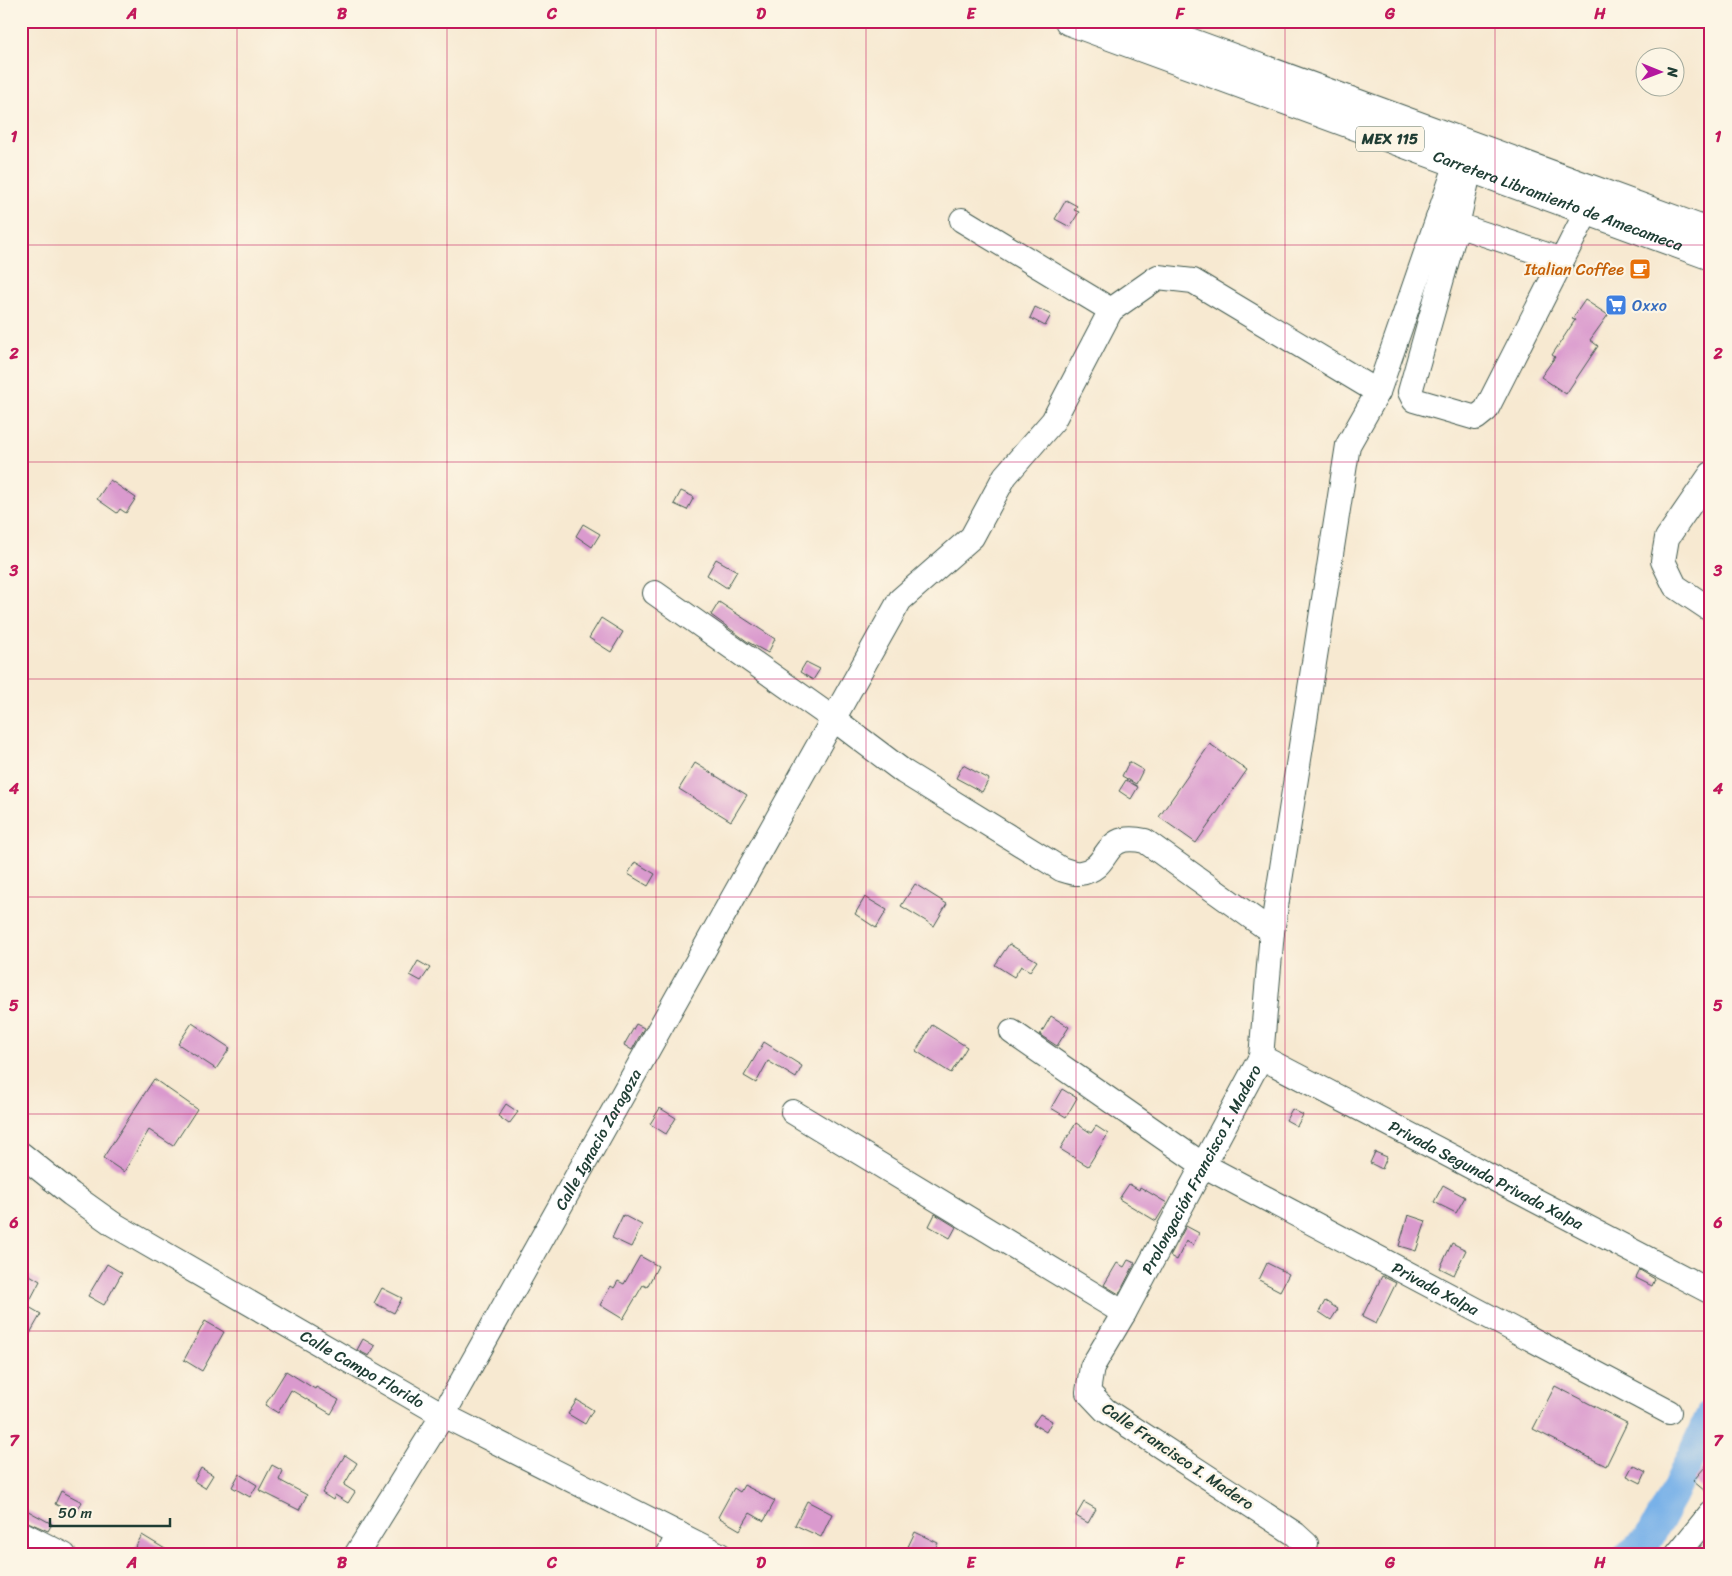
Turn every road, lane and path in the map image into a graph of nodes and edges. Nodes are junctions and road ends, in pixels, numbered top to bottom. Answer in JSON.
{"nodes":[{"id":1,"x":1069,"y":21,"type":"edge"},
{"id":2,"x":1132,"y":21,"type":"edge"},
{"id":3,"x":1464,"y":166,"type":"junction"},
{"id":4,"x":1586,"y":211,"type":"junction"},
{"id":5,"x":962,"y":220,"type":"dead end"},
{"id":6,"x":1457,"y":225,"type":"junction"},
{"id":7,"x":1711,"y":233,"type":"edge"},
{"id":8,"x":1711,"y":256,"type":"edge"},
{"id":9,"x":1562,"y":260,"type":"junction"},
{"id":10,"x":1111,"y":310,"type":"junction"},
{"id":11,"x":1378,"y":392,"type":"junction"},
{"id":12,"x":1711,"y":474,"type":"edge"},
{"id":13,"x":655,"y":593,"type":"dead end"},
{"id":14,"x":1711,"y":610,"type":"edge"},
{"id":15,"x":835,"y":720,"type":"junction"},
{"id":16,"x":1272,"y":932,"type":"junction"},
{"id":17,"x":1012,"y":1032,"type":"dead end"},
{"id":18,"x":1261,"y":1058,"type":"junction"},
{"id":19,"x":793,"y":1112,"type":"dead end"},
{"id":20,"x":21,"y":1154,"type":"edge"},
{"id":21,"x":1203,"y":1165,"type":"junction"},
{"id":22,"x":1711,"y":1292,"type":"edge"},
{"id":23,"x":1124,"y":1313,"type":"junction"},
{"id":24,"x":1669,"y":1412,"type":"dead end"},
{"id":25,"x":443,"y":1415,"type":"junction"},
{"id":26,"x":1711,"y":1513,"type":"edge"},
{"id":27,"x":21,"y":1533,"type":"edge"},
{"id":28,"x":673,"y":1545,"type":"edge"},
{"id":29,"x":64,"y":1555,"type":"edge"},
{"id":30,"x":356,"y":1555,"type":"edge"},
{"id":31,"x":720,"y":1555,"type":"edge"},
{"id":32,"x":1303,"y":1555,"type":"edge"},
{"id":33,"x":1677,"y":1555,"type":"edge"}],
"edges":[{"from":1,"to":3,"type":"main road","name":"Carretera Libramiento de Amecameca","number":"MEX 115"},
{"from":2,"to":7,"type":"main road","name":"Carretera Libramiento de Amecameca","number":"MEX 115"},
{"from":3,"to":4,"type":"main road","name":"Carretera Libramiento de Amecameca","number":"MEX 115"},
{"from":3,"to":6,"type":"street"},
{"from":3,"to":11,"type":"street","name":"Prolongación Francisco I. Madero"},
{"from":4,"to":8,"type":"main road","name":"Carretera Libramiento de Amecameca","number":"MEX 115"},
{"from":4,"to":9,"type":"street"},
{"from":5,"to":10,"type":"street"},
{"from":6,"to":9,"type":"street"},
{"from":6,"to":9,"type":"street"},
{"from":10,"to":11,"type":"street"},
{"from":10,"to":15,"type":"street","name":"Calle Ignacio Zaragoza"},
{"from":11,"to":16,"type":"street","name":"Prolongación Francisco I. Madero"},
{"from":12,"to":14,"type":"street"},
{"from":13,"to":15,"type":"street"},
{"from":15,"to":16,"type":"street"},
{"from":15,"to":25,"type":"street","name":"Calle Ignacio Zaragoza"},
{"from":16,"to":18,"type":"street","name":"Prolongación Francisco I. Madero"},
{"from":17,"to":21,"type":"street","name":"Privada Xalpa"},
{"from":18,"to":21,"type":"street","name":"Prolongación Francisco I. Madero"},
{"from":18,"to":22,"type":"street","name":"Privada Segunda Privada Xalpa"},
{"from":19,"to":23,"type":"street"},
{"from":20,"to":25,"type":"street","name":"Calle Campo Florido"},
{"from":21,"to":23,"type":"street","name":"Prolongación Francisco I. Madero"},
{"from":21,"to":24,"type":"street","name":"Privada Xalpa"},
{"from":23,"to":32,"type":"street","name":"Calle Francisco I. Madero"},
{"from":25,"to":28,"type":"street","name":"Calle Campo Florido"},
{"from":25,"to":30,"type":"street","name":"Calle Ignacio Zaragoza"},
{"from":26,"to":33,"type":"street"},
{"from":27,"to":29,"type":"street"},
{"from":28,"to":31,"type":"street","name":"Calle Campo Florido"}]}
